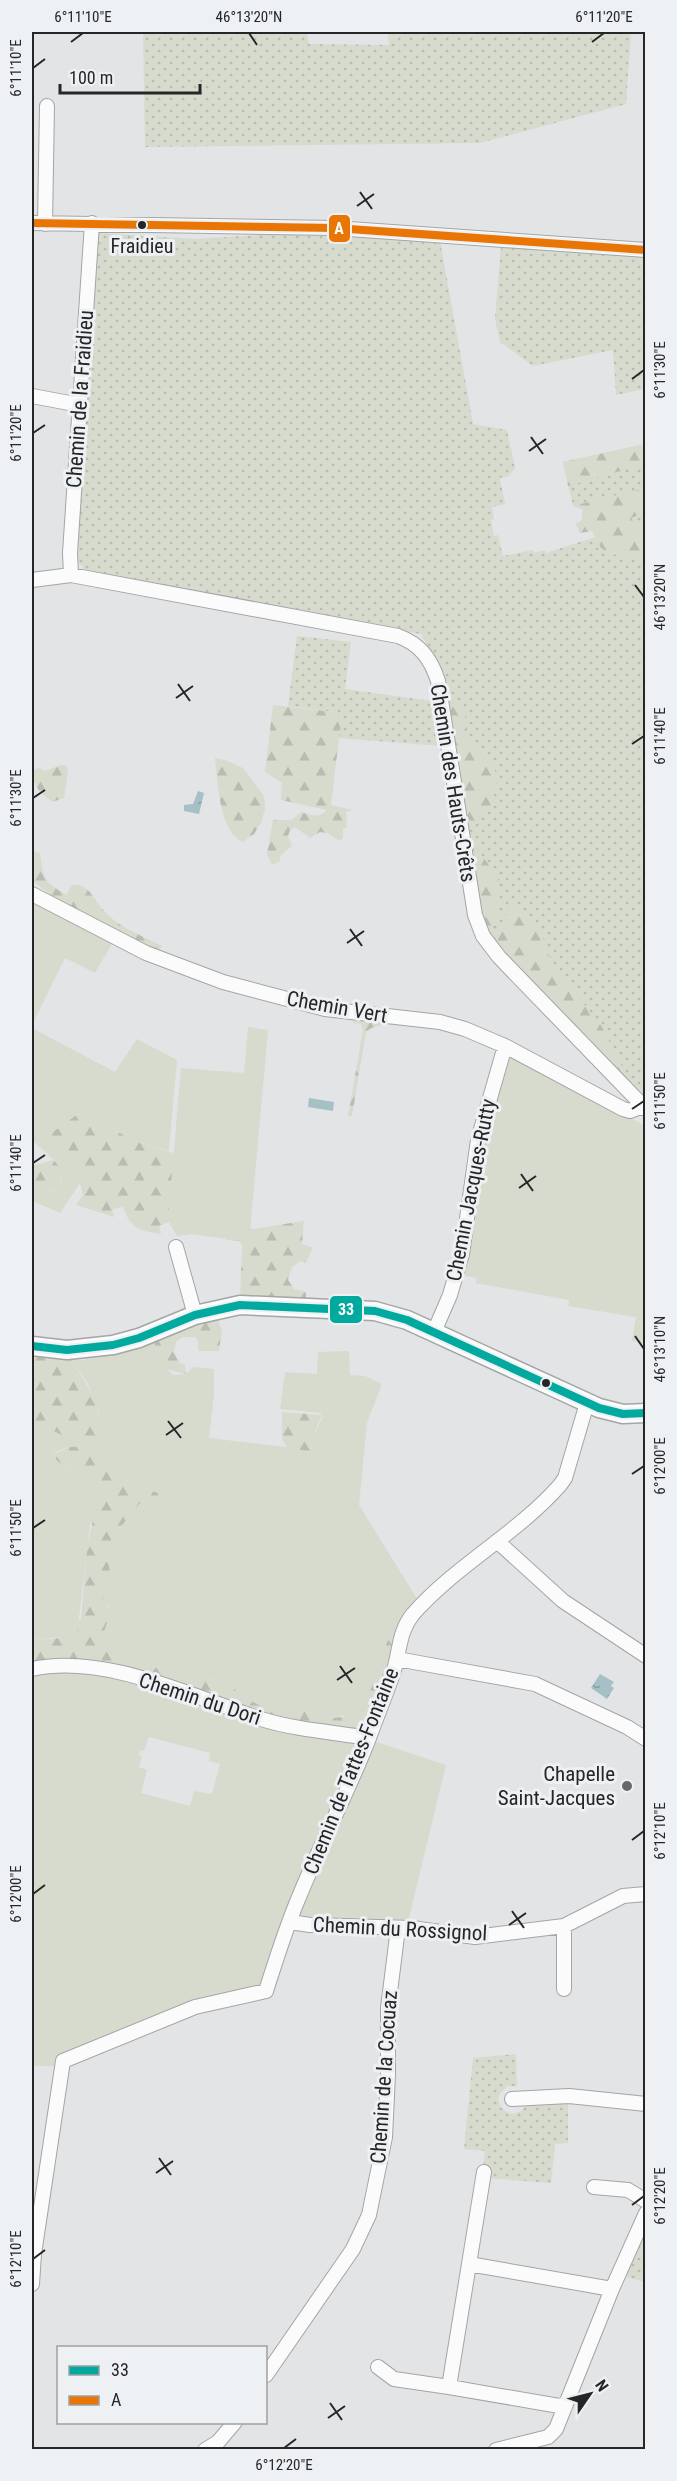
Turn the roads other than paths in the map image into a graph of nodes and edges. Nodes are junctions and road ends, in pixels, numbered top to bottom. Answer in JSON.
{"nodes":[{"id":1,"x":47,"y":106,"type":"dead end"},
{"id":2,"x":38,"y":224,"type":"edge"},
{"id":3,"x":92,"y":224,"type":"junction"},
{"id":4,"x":645,"y":250,"type":"edge"},
{"id":5,"x":32,"y":396,"type":"edge"},
{"id":6,"x":80,"y":405,"type":"junction"},
{"id":7,"x":71,"y":575,"type":"junction"},
{"id":8,"x":32,"y":580,"type":"edge"},
{"id":9,"x":32,"y":894,"type":"edge"},
{"id":10,"x":505,"y":1046,"type":"junction"},
{"id":11,"x":644,"y":1108,"type":"edge"},
{"id":12,"x":176,"y":1247,"type":"dead end"},
{"id":13,"x":195,"y":1316,"type":"junction"},
{"id":14,"x":434,"y":1332,"type":"junction"},
{"id":15,"x":32,"y":1346,"type":"edge"},
{"id":16,"x":587,"y":1402,"type":"junction"},
{"id":17,"x":645,"y":1413,"type":"edge"},
{"id":18,"x":497,"y":1541,"type":"junction"},
{"id":19,"x":645,"y":1656,"type":"edge"},
{"id":20,"x":397,"y":1659,"type":"junction"},
{"id":21,"x":32,"y":1669,"type":"edge"},
{"id":22,"x":369,"y":1738,"type":"junction"},
{"id":23,"x":645,"y":1739,"type":"edge"},
{"id":24,"x":645,"y":1894,"type":"edge"},
{"id":25,"x":290,"y":1922,"type":"junction"},
{"id":26,"x":564,"y":1926,"type":"junction"},
{"id":27,"x":398,"y":1928,"type":"junction"},
{"id":28,"x":580,"y":1990,"type":"dead end"},
{"id":29,"x":512,"y":2099,"type":"dead end"},
{"id":30,"x":645,"y":2104,"type":"edge"},
{"id":31,"x":484,"y":2172,"type":"dead end"},
{"id":32,"x":594,"y":2187,"type":"dead end"},
{"id":33,"x":645,"y":2201,"type":"edge"},
{"id":34,"x":645,"y":2213,"type":"edge"},
{"id":35,"x":469,"y":2264,"type":"junction"},
{"id":36,"x":32,"y":2284,"type":"edge"},
{"id":37,"x":612,"y":2289,"type":"junction"},
{"id":38,"x":378,"y":2367,"type":"dead end"},
{"id":39,"x":267,"y":2373,"type":"edge"},
{"id":40,"x":449,"y":2387,"type":"junction"},
{"id":41,"x":565,"y":2407,"type":"junction"},
{"id":42,"x":233,"y":2424,"type":"edge"},
{"id":43,"x":205,"y":2450,"type":"edge"},
{"id":44,"x":496,"y":2450,"type":"edge"}],
"edges":[{"from":1,"to":2,"type":"street"},
{"from":2,"to":3,"type":"street"},
{"from":3,"to":4,"type":"street"},
{"from":3,"to":6,"type":"street","name":"Chemin de la Fraidieu"},
{"from":5,"to":6,"type":"street"},
{"from":6,"to":7,"type":"street","name":"Chemin de la Fraidieu"},
{"from":7,"to":8,"type":"street","name":"Chemin des Hauts-Crêts"},
{"from":7,"to":11,"type":"street","name":"Chemin des Hauts-Crêts"},
{"from":9,"to":10,"type":"street","name":"Chemin Vert"},
{"from":10,"to":11,"type":"street","name":"Chemin Vert"},
{"from":10,"to":14,"type":"street","name":"Chemin Jacques-Rutty"},
{"from":12,"to":13,"type":"street"},
{"from":13,"to":14,"type":"main road"},
{"from":13,"to":15,"type":"main road"},
{"from":14,"to":16,"type":"main road"},
{"from":16,"to":17,"type":"main road"},
{"from":16,"to":18,"type":"street","name":"Chemin de Tattes-Fontaine"},
{"from":18,"to":19,"type":"street"},
{"from":18,"to":20,"type":"street","name":"Chemin de Tattes-Fontaine"},
{"from":20,"to":22,"type":"street","name":"Chemin de Tattes-Fontaine"},
{"from":20,"to":23,"type":"street"},
{"from":21,"to":22,"type":"street","name":"Chemin du Dori"},
{"from":22,"to":25,"type":"street","name":"Chemin de Tattes-Fontaine"},
{"from":24,"to":26,"type":"street","name":"Chemin du Rossignol"},
{"from":25,"to":27,"type":"street","name":"Chemin du Rossignol"},
{"from":25,"to":36,"type":"street","name":"Chemin de Tattes-Fontaine"},
{"from":26,"to":27,"type":"street","name":"Chemin du Rossignol"},
{"from":26,"to":28,"type":"street"},
{"from":27,"to":39,"type":"street","name":"Chemin de la Cocuaz"},
{"from":29,"to":30,"type":"street"},
{"from":31,"to":35,"type":"street"},
{"from":32,"to":33,"type":"street"},
{"from":34,"to":37,"type":"street"},
{"from":35,"to":37,"type":"street"},
{"from":35,"to":40,"type":"street"},
{"from":37,"to":41,"type":"street"},
{"from":38,"to":40,"type":"street"},
{"from":40,"to":41,"type":"street"},
{"from":41,"to":44,"type":"street"},
{"from":42,"to":43,"type":"street"}]}
